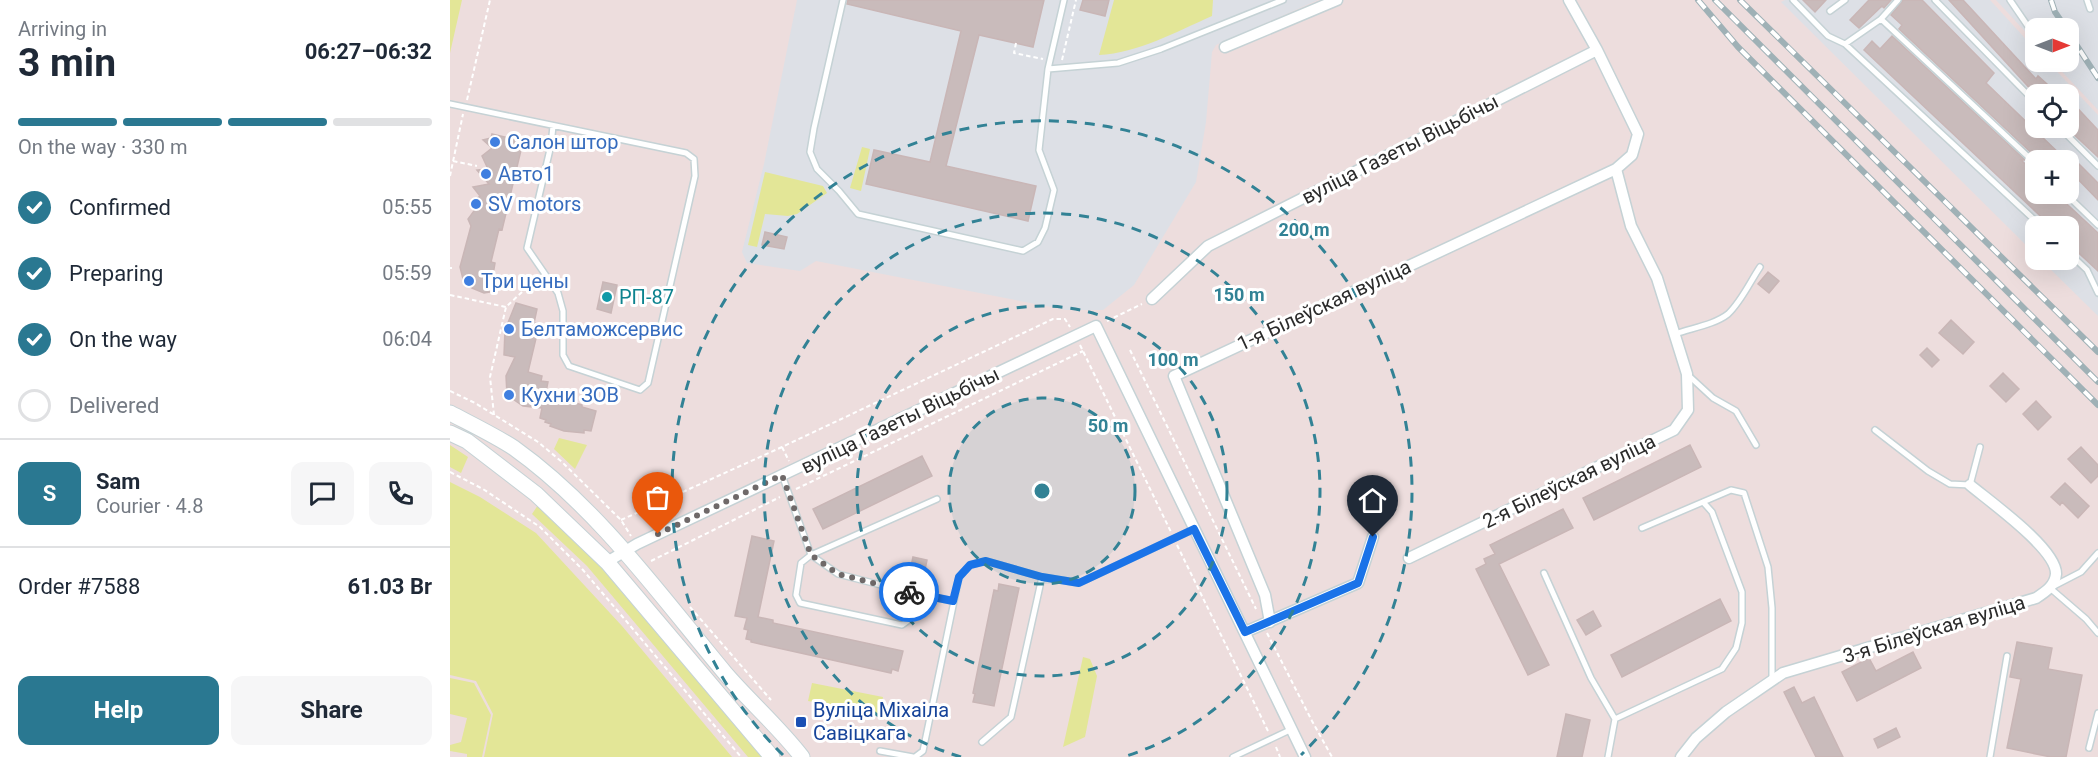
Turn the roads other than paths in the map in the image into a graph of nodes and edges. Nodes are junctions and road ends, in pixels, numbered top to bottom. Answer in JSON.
{"nodes":[{"id":1,"x":843,"y":0,"type":"edge"},
{"id":2,"x":1064,"y":0,"type":"edge"},
{"id":3,"x":1283,"y":0,"type":"edge"},
{"id":4,"x":1337,"y":0,"type":"edge"},
{"id":5,"x":1569,"y":0,"type":"edge"},
{"id":6,"x":1792,"y":0,"type":"edge"},
{"id":7,"x":1845,"y":0,"type":"edge"},
{"id":8,"x":1898,"y":0,"type":"edge"},
{"id":9,"x":1935,"y":0,"type":"edge"},
{"id":10,"x":2010,"y":0,"type":"edge"},
{"id":11,"x":2087,"y":0,"type":"edge"},
{"id":12,"x":2090,"y":9,"type":"dead end"},
{"id":13,"x":1830,"y":11,"type":"dead end"},
{"id":14,"x":1881,"y":19,"type":"junction"},
{"id":15,"x":2025,"y":22,"type":"edge"},
{"id":16,"x":1845,"y":44,"type":"junction"},
{"id":17,"x":1225,"y":47,"type":"dead end"},
{"id":18,"x":1597,"y":50,"type":"junction"},
{"id":19,"x":1048,"y":69,"type":"junction"},
{"id":20,"x":2025,"y":92,"type":"edge"},
{"id":21,"x":450,"y":104,"type":"edge"},
{"id":22,"x":553,"y":126,"type":"junction"},
{"id":23,"x":2070,"y":138,"type":"edge"},
{"id":24,"x":2025,"y":154,"type":"edge"},
{"id":25,"x":2098,"y":166,"type":"edge"},
{"id":26,"x":1616,"y":169,"type":"junction"},
{"id":27,"x":2076,"y":204,"type":"edge"},
{"id":28,"x":2030,"y":216,"type":"edge"},
{"id":29,"x":2098,"y":225,"type":"edge"},
{"id":30,"x":2079,"y":262,"type":"edge"},
{"id":31,"x":1760,"y":267,"type":"dead end"},
{"id":32,"x":2098,"y":292,"type":"edge"},
{"id":33,"x":1152,"y":298,"type":"road end"},
{"id":34,"x":1674,"y":334,"type":"junction"},
{"id":35,"x":1687,"y":374,"type":"junction"},
{"id":36,"x":450,"y":413,"type":"edge"},
{"id":37,"x":1875,"y":430,"type":"dead end"},
{"id":38,"x":450,"y":434,"type":"edge"},
{"id":39,"x":1756,"y":445,"type":"dead end"},
{"id":40,"x":1980,"y":447,"type":"dead end"},
{"id":41,"x":782,"y":475,"type":"junction"},
{"id":42,"x":1970,"y":485,"type":"junction"},
{"id":43,"x":937,"y":499,"type":"dead end"},
{"id":44,"x":1703,"y":502,"type":"junction"},
{"id":45,"x":1642,"y":528,"type":"dead end"},
{"id":46,"x":1194,"y":529,"type":"junction"},
{"id":47,"x":1373,"y":537,"type":"dead end"},
{"id":48,"x":624,"y":552,"type":"junction"},
{"id":49,"x":2098,"y":553,"type":"edge"},
{"id":50,"x":811,"y":555,"type":"junction"},
{"id":51,"x":1409,"y":558,"type":"dead end"},
{"id":52,"x":607,"y":562,"type":"junction"},
{"id":53,"x":2096,"y":562,"type":"edge"},
{"id":54,"x":1544,"y":573,"type":"dead end"},
{"id":55,"x":1042,"y":577,"type":"junction"},
{"id":56,"x":2050,"y":588,"type":"junction"},
{"id":57,"x":916,"y":594,"type":"junction"},
{"id":58,"x":953,"y":601,"type":"junction"},
{"id":59,"x":1266,"y":623,"type":"junction"},
{"id":60,"x":1245,"y":632,"type":"junction"},
{"id":61,"x":2098,"y":633,"type":"edge"},
{"id":62,"x":2007,"y":656,"type":"dead end"},
{"id":63,"x":1772,"y":680,"type":"junction"},
{"id":64,"x":2098,"y":713,"type":"edge"},
{"id":65,"x":1615,"y":719,"type":"junction"},
{"id":66,"x":1292,"y":729,"type":"junction"},
{"id":67,"x":982,"y":742,"type":"dead end"},
{"id":68,"x":2089,"y":748,"type":"dead end"},
{"id":69,"x":1247,"y":750,"type":"junction"},
{"id":70,"x":880,"y":751,"type":"dead end"},
{"id":71,"x":772,"y":757,"type":"edge"},
{"id":72,"x":802,"y":757,"type":"edge"},
{"id":73,"x":914,"y":757,"type":"edge"},
{"id":74,"x":1233,"y":757,"type":"edge"},
{"id":75,"x":1250,"y":757,"type":"edge"},
{"id":76,"x":1305,"y":757,"type":"edge"},
{"id":77,"x":1608,"y":757,"type":"edge"},
{"id":78,"x":1682,"y":757,"type":"edge"},
{"id":79,"x":1990,"y":757,"type":"edge"}],
"edges":[{"from":1,"to":19,"type":"lane"},
{"from":2,"to":19,"type":"lane"},
{"from":3,"to":19,"type":"lane"},
{"from":4,"to":17,"type":"street"},
{"from":5,"to":18,"type":"street"},
{"from":6,"to":16,"type":"lane"},
{"from":7,"to":13,"type":"lane"},
{"from":8,"to":14,"type":"lane"},
{"from":9,"to":20,"type":"lane"},
{"from":10,"to":15,"type":"lane"},
{"from":11,"to":12,"type":"lane"},
{"from":14,"to":16,"type":"lane"},
{"from":14,"to":24,"type":"lane"},
{"from":16,"to":28,"type":"lane"},
{"from":18,"to":26,"type":"street"},
{"from":18,"to":33,"type":"street","name":"вуліца Газеты Віцьбічы"},
{"from":21,"to":22,"type":"lane"},
{"from":22,"to":22,"type":"lane"},
{"from":23,"to":25,"type":"lane"},
{"from":26,"to":34,"type":"street","name":"2-я Білеўская вуліца"},
{"from":26,"to":59,"type":"street","name":"1-я Білеўская вуліца"},
{"from":27,"to":29,"type":"lane"},
{"from":30,"to":32,"type":"lane"},
{"from":31,"to":34,"type":"lane"},
{"from":34,"to":35,"type":"street","name":"2-я Білеўская вуліца"},
{"from":35,"to":39,"type":"lane"},
{"from":35,"to":51,"type":"street","name":"2-я Білеўская вуліца"},
{"from":36,"to":48,"type":"main road"},
{"from":37,"to":42,"type":"lane"},
{"from":38,"to":52,"type":"main road"},
{"from":40,"to":42,"type":"lane"},
{"from":41,"to":46,"type":"street","name":"вуліца Газеты Віцьбічы"},
{"from":41,"to":48,"type":"street","name":"вуліца Газеты Віцьбічы"},
{"from":41,"to":50,"type":"lane"},
{"from":42,"to":56,"type":"street","name":"3-я Білеўская вуліца"},
{"from":43,"to":50,"type":"lane"},
{"from":44,"to":45,"type":"lane"},
{"from":44,"to":63,"type":"lane"},
{"from":44,"to":65,"type":"lane"},
{"from":46,"to":55,"type":"lane"},
{"from":46,"to":60,"type":"street"},
{"from":47,"to":59,"type":"street"},
{"from":48,"to":52,"type":"street","name":"вуліца Газеты Віцьбічы"},
{"from":48,"to":72,"type":"main road"},
{"from":49,"to":53,"type":"lane"},
{"from":50,"to":57,"type":"lane"},
{"from":50,"to":57,"type":"lane"},
{"from":52,"to":71,"type":"main road"},
{"from":53,"to":56,"type":"lane"},
{"from":54,"to":65,"type":"lane"},
{"from":55,"to":58,"type":"lane"},
{"from":55,"to":67,"type":"lane"},
{"from":56,"to":61,"type":"lane"},
{"from":56,"to":63,"type":"street","name":"3-я Білеўская вуліца"},
{"from":57,"to":58,"type":"lane"},
{"from":58,"to":73,"type":"lane"},
{"from":59,"to":60,"type":"street"},
{"from":60,"to":66,"type":"street"},
{"from":62,"to":79,"type":"lane"},
{"from":63,"to":78,"type":"street","name":"3-я Білеўская вуліца"},
{"from":64,"to":68,"type":"lane"},
{"from":65,"to":77,"type":"lane"},
{"from":66,"to":69,"type":"lane"},
{"from":66,"to":76,"type":"street"},
{"from":69,"to":74,"type":"lane"},
{"from":69,"to":75,"type":"lane"},
{"from":70,"to":73,"type":"lane"}]}
